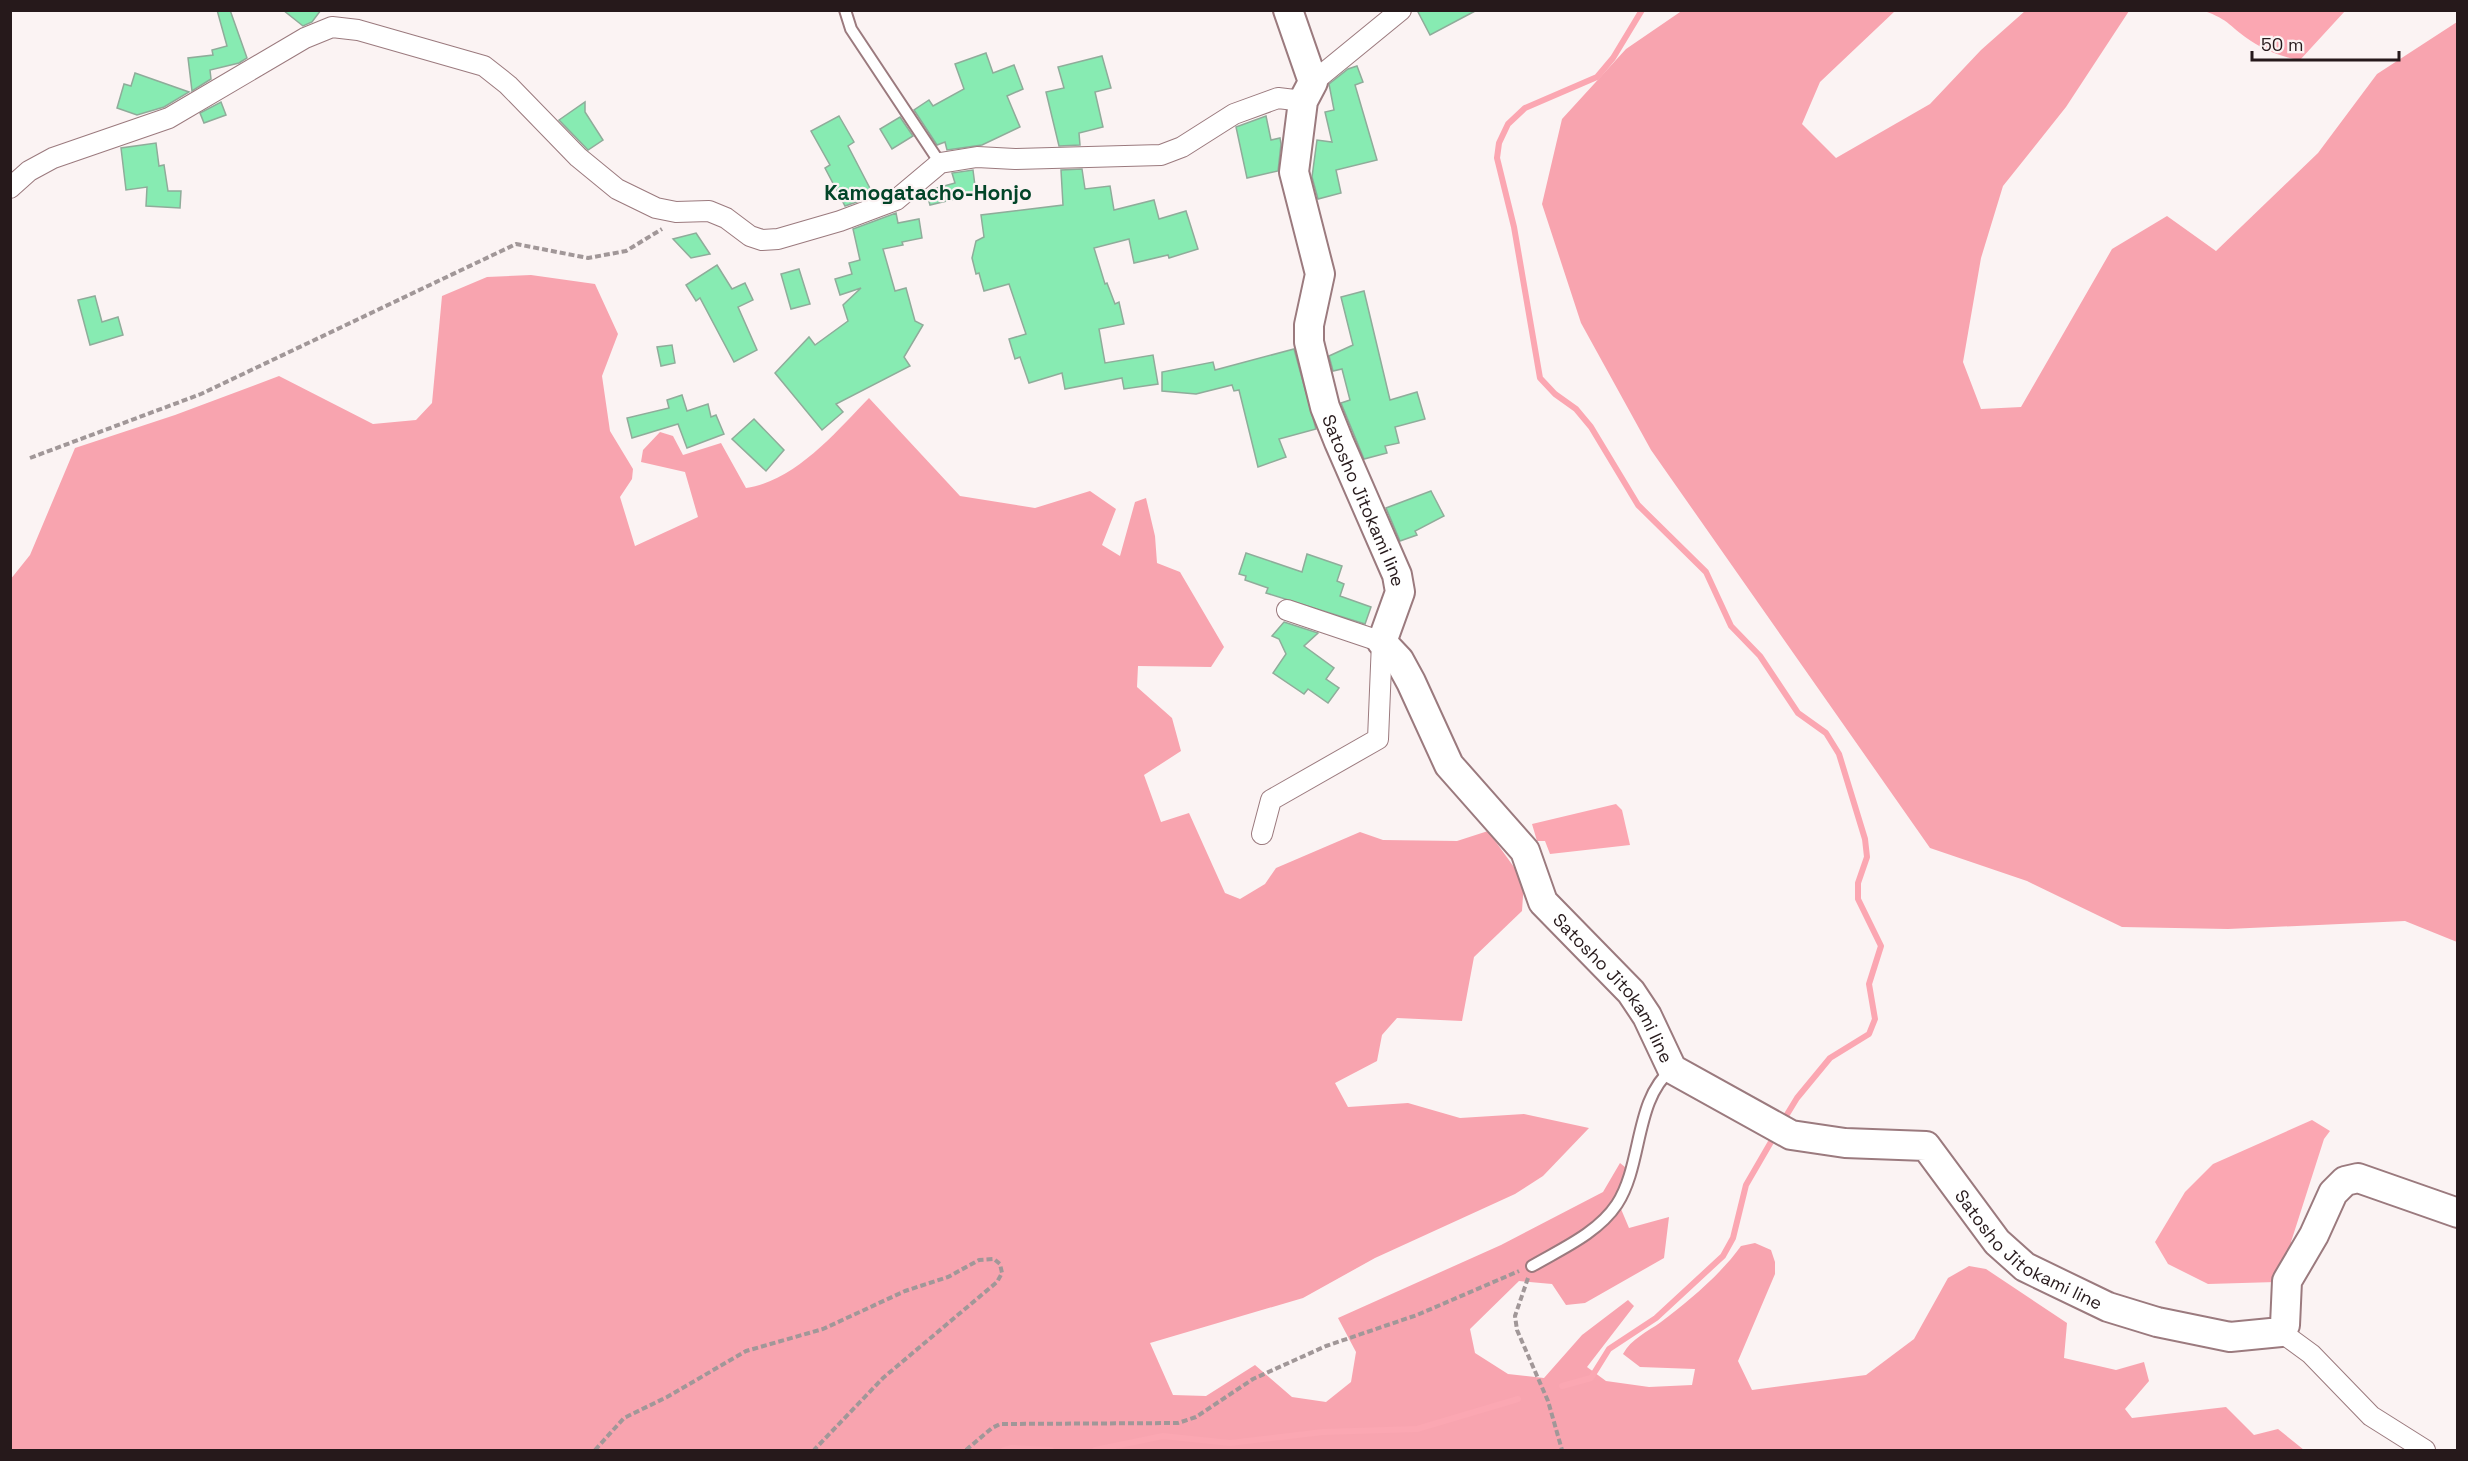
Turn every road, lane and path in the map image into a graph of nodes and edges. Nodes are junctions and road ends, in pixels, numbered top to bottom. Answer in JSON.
{"nodes":[{"id":1,"x":845,"y":10,"type":"edge"},
{"id":2,"x":1288,"y":10,"type":"edge"},
{"id":3,"x":1401,"y":10,"type":"edge"},
{"id":4,"x":1308,"y":92,"type":"junction"},
{"id":5,"x":940,"y":163,"type":"junction"},
{"id":6,"x":10,"y":188,"type":"edge"},
{"id":7,"x":676,"y":212,"type":"junction"},
{"id":8,"x":30,"y":459,"type":"dead end"},
{"id":9,"x":1287,"y":610,"type":"dead end"},
{"id":10,"x":1382,"y":642,"type":"junction"},
{"id":11,"x":1262,"y":834,"type":"dead end"},
{"id":12,"x":1672,"y":1069,"type":"junction"},
{"id":13,"x":2457,"y":1213,"type":"edge"},
{"id":14,"x":1532,"y":1266,"type":"junction"},
{"id":15,"x":2282,"y":1332,"type":"junction"},
{"id":16,"x":595,"y":1450,"type":"edge"},
{"id":17,"x":814,"y":1450,"type":"edge"},
{"id":18,"x":966,"y":1450,"type":"edge"},
{"id":19,"x":1562,"y":1450,"type":"edge"},
{"id":20,"x":2425,"y":1450,"type":"edge"}],
"edges":[{"from":1,"to":5,"type":"lane"},
{"from":2,"to":4,"type":"main road","name":"Satosho Jitokami line"},
{"from":3,"to":4,"type":"street"},
{"from":4,"to":5,"type":"street"},
{"from":4,"to":10,"type":"main road","name":"Satosho Jitokami line"},
{"from":5,"to":7,"type":"street"},
{"from":6,"to":7,"type":"street"},
{"from":7,"to":8,"type":"path"},
{"from":9,"to":10,"type":"street"},
{"from":10,"to":11,"type":"street"},
{"from":10,"to":12,"type":"main road","name":"Satosho Jitokami line"},
{"from":12,"to":14,"type":"lane"},
{"from":12,"to":15,"type":"main road","name":"Satosho Jitokami line"},
{"from":13,"to":15,"type":"main road"},
{"from":14,"to":18,"type":"path"},
{"from":14,"to":19,"type":"path"},
{"from":15,"to":20,"type":"street"},
{"from":16,"to":17,"type":"path"}]}
